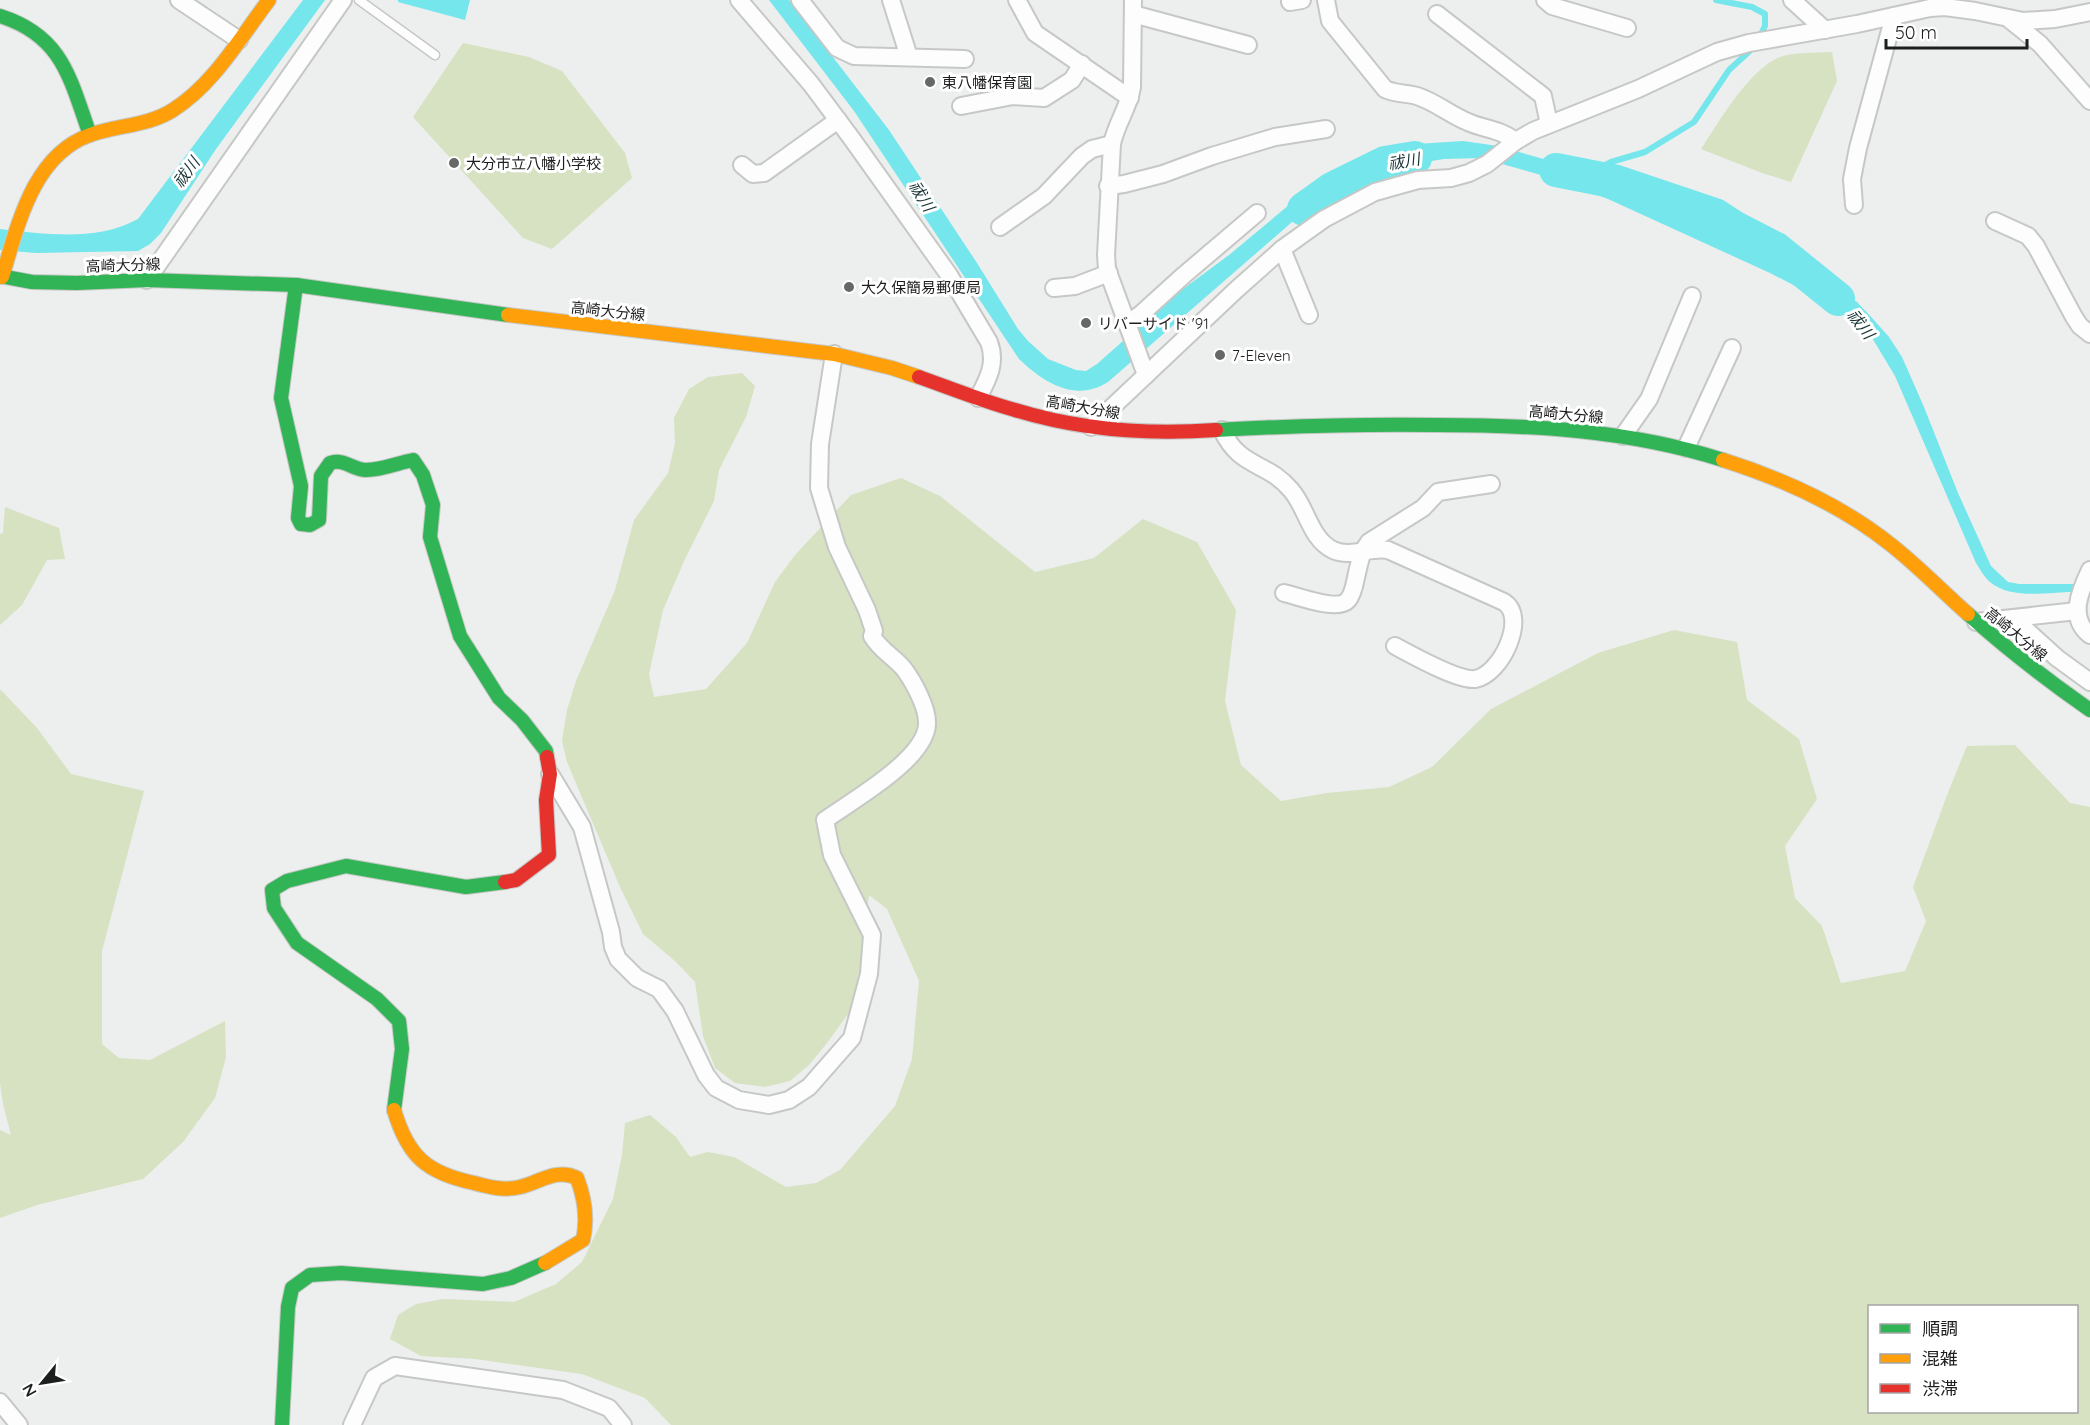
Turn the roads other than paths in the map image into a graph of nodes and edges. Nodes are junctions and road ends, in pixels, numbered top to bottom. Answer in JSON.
{"nodes":[{"id":1,"x":179,"y":0,"type":"edge"},
{"id":2,"x":269,"y":0,"type":"edge"},
{"id":3,"x":343,"y":0,"type":"edge"},
{"id":4,"x":359,"y":0,"type":"edge"},
{"id":5,"x":739,"y":0,"type":"edge"},
{"id":6,"x":800,"y":0,"type":"edge"},
{"id":7,"x":891,"y":0,"type":"edge"},
{"id":8,"x":1017,"y":0,"type":"edge"},
{"id":9,"x":1326,"y":0,"type":"edge"},
{"id":10,"x":1545,"y":0,"type":"edge"},
{"id":11,"x":1792,"y":0,"type":"edge"},
{"id":12,"x":1133,"y":7,"type":"edge"},
{"id":13,"x":2090,"y":12,"type":"edge"},
{"id":14,"x":1437,"y":14,"type":"dead end"},
{"id":15,"x":0,"y":16,"type":"edge"},
{"id":16,"x":1894,"y":16,"type":"junction"},
{"id":17,"x":2010,"y":20,"type":"junction"},
{"id":18,"x":1627,"y":28,"type":"dead end"},
{"id":19,"x":1825,"y":30,"type":"junction"},
{"id":20,"x":238,"y":40,"type":"junction"},
{"id":21,"x":1248,"y":45,"type":"dead end"},
{"id":22,"x":435,"y":55,"type":"dead end"},
{"id":23,"x":909,"y":57,"type":"junction"},
{"id":24,"x":965,"y":59,"type":"dead end"},
{"id":25,"x":1082,"y":64,"type":"junction"},
{"id":26,"x":1130,"y":98,"type":"junction"},
{"id":27,"x":2090,"y":101,"type":"edge"},
{"id":28,"x":961,"y":106,"type":"dead end"},
{"id":29,"x":838,"y":120,"type":"junction"},
{"id":30,"x":1549,"y":124,"type":"junction"},
{"id":31,"x":1326,"y":129,"type":"dead end"},
{"id":32,"x":90,"y":135,"type":"junction"},
{"id":33,"x":1513,"y":142,"type":"junction"},
{"id":34,"x":1112,"y":144,"type":"junction"},
{"id":35,"x":742,"y":165,"type":"dead end"},
{"id":36,"x":1108,"y":186,"type":"junction"},
{"id":37,"x":1854,"y":205,"type":"dead end"},
{"id":38,"x":1257,"y":213,"type":"dead end"},
{"id":39,"x":1995,"y":221,"type":"dead end"},
{"id":40,"x":1000,"y":227,"type":"dead end"},
{"id":41,"x":1282,"y":249,"type":"junction"},
{"id":42,"x":1109,"y":273,"type":"junction"},
{"id":43,"x":1,"y":277,"type":"edge"},
{"id":44,"x":147,"y":280,"type":"junction"},
{"id":45,"x":296,"y":285,"type":"junction"},
{"id":46,"x":1054,"y":288,"type":"dead end"},
{"id":47,"x":1692,"y":296,"type":"dead end"},
{"id":48,"x":1309,"y":315,"type":"dead end"},
{"id":49,"x":1129,"y":329,"type":"junction"},
{"id":50,"x":2090,"y":334,"type":"edge"},
{"id":51,"x":1732,"y":348,"type":"dead end"},
{"id":52,"x":834,"y":354,"type":"junction"},
{"id":53,"x":1144,"y":369,"type":"junction"},
{"id":54,"x":978,"y":398,"type":"junction"},
{"id":55,"x":1091,"y":427,"type":"junction"},
{"id":56,"x":1222,"y":430,"type":"junction"},
{"id":57,"x":1623,"y":436,"type":"junction"},
{"id":58,"x":1686,"y":448,"type":"junction"},
{"id":59,"x":1491,"y":484,"type":"dead end"},
{"id":60,"x":1362,"y":550,"type":"junction"},
{"id":61,"x":2087,"y":576,"type":"edge"},
{"id":62,"x":1284,"y":593,"type":"dead end"},
{"id":63,"x":2078,"y":607,"type":"junction"},
{"id":64,"x":2013,"y":618,"type":"junction"},
{"id":65,"x":1976,"y":622,"type":"junction"},
{"id":66,"x":2090,"y":635,"type":"edge"},
{"id":67,"x":1395,"y":646,"type":"dead end"},
{"id":68,"x":2090,"y":682,"type":"edge"},
{"id":69,"x":2090,"y":710,"type":"edge"},
{"id":70,"x":550,"y":774,"type":"junction"},
{"id":71,"x":0,"y":1402,"type":"edge"},
{"id":72,"x":19,"y":1425,"type":"edge"},
{"id":73,"x":282,"y":1425,"type":"edge"},
{"id":74,"x":352,"y":1425,"type":"edge"},
{"id":75,"x":622,"y":1425,"type":"edge"}],
"edges":[{"from":1,"to":20,"type":"street"},
{"from":2,"to":20,"type":"street"},
{"from":3,"to":44,"type":"street"},
{"from":4,"to":22,"type":"lane"},
{"from":5,"to":29,"type":"street"},
{"from":6,"to":23,"type":"street"},
{"from":7,"to":23,"type":"street"},
{"from":8,"to":25,"type":"street"},
{"from":9,"to":33,"type":"street"},
{"from":10,"to":18,"type":"street"},
{"from":11,"to":19,"type":"street"},
{"from":12,"to":21,"type":"street"},
{"from":12,"to":26,"type":"street"},
{"from":13,"to":17,"type":"street"},
{"from":14,"to":30,"type":"street"},
{"from":15,"to":32,"type":"street"},
{"from":16,"to":17,"type":"street"},
{"from":16,"to":19,"type":"street"},
{"from":16,"to":37,"type":"street"},
{"from":17,"to":27,"type":"street"},
{"from":19,"to":30,"type":"street"},
{"from":20,"to":32,"type":"street"},
{"from":23,"to":24,"type":"street"},
{"from":25,"to":26,"type":"street"},
{"from":25,"to":28,"type":"street"},
{"from":26,"to":34,"type":"street"},
{"from":29,"to":35,"type":"street"},
{"from":29,"to":54,"type":"street"},
{"from":30,"to":33,"type":"street"},
{"from":31,"to":36,"type":"street"},
{"from":32,"to":43,"type":"street"},
{"from":33,"to":41,"type":"street"},
{"from":34,"to":36,"type":"street"},
{"from":34,"to":40,"type":"street"},
{"from":36,"to":42,"type":"street"},
{"from":38,"to":49,"type":"street"},
{"from":39,"to":50,"type":"street"},
{"from":41,"to":48,"type":"street"},
{"from":41,"to":53,"type":"street"},
{"from":42,"to":46,"type":"street"},
{"from":42,"to":49,"type":"street"},
{"from":43,"to":44,"type":"street","name":"高崎大分線"},
{"from":44,"to":45,"type":"street","name":"高崎大分線"},
{"from":45,"to":52,"type":"street","name":"高崎大分線"},
{"from":45,"to":70,"type":"street"},
{"from":47,"to":57,"type":"street"},
{"from":49,"to":53,"type":"street"},
{"from":51,"to":58,"type":"street"},
{"from":52,"to":54,"type":"street","name":"高崎大分線"},
{"from":52,"to":70,"type":"street"},
{"from":53,"to":55,"type":"street"},
{"from":54,"to":55,"type":"street","name":"高崎大分線"},
{"from":55,"to":56,"type":"street","name":"高崎大分線"},
{"from":56,"to":57,"type":"street","name":"高崎大分線"},
{"from":56,"to":60,"type":"street"},
{"from":57,"to":58,"type":"street","name":"高崎大分線"},
{"from":58,"to":65,"type":"street","name":"高崎大分線"},
{"from":59,"to":60,"type":"street"},
{"from":60,"to":62,"type":"street"},
{"from":60,"to":67,"type":"street"},
{"from":61,"to":63,"type":"street"},
{"from":63,"to":64,"type":"street"},
{"from":63,"to":66,"type":"street"},
{"from":64,"to":65,"type":"street"},
{"from":64,"to":68,"type":"street"},
{"from":65,"to":69,"type":"street","name":"高崎大分線"},
{"from":70,"to":73,"type":"street"},
{"from":71,"to":72,"type":"street"},
{"from":74,"to":75,"type":"street"}]}
